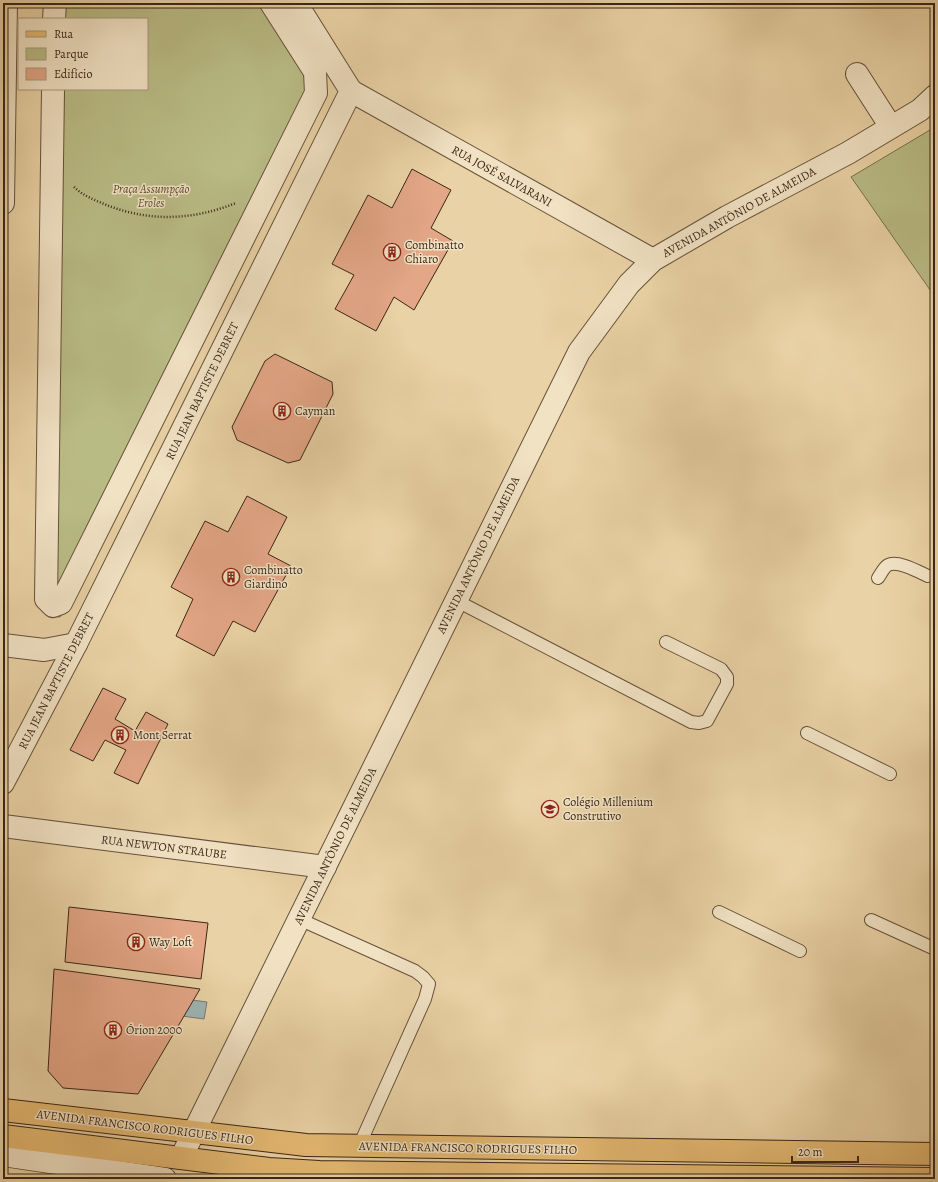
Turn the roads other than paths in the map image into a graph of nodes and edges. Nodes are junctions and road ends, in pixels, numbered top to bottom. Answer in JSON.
{"nodes":[{"id":1,"x":6,"y":3,"type":"edge"},
{"id":2,"x":54,"y":3,"type":"edge"},
{"id":3,"x":271,"y":3,"type":"edge"},
{"id":4,"x":296,"y":3,"type":"edge"},
{"id":5,"x":54,"y":18,"type":"edge"},
{"id":6,"x":857,"y":74,"type":"dead end"},
{"id":7,"x":53,"y":90,"type":"edge"},
{"id":8,"x":351,"y":91,"type":"junction"},
{"id":9,"x":935,"y":96,"type":"edge"},
{"id":10,"x":891,"y":127,"type":"junction"},
{"id":11,"x":3,"y":173,"type":"edge"},
{"id":12,"x":3,"y":203,"type":"edge"},
{"id":13,"x":653,"y":260,"type":"junction"},
{"id":14,"x":928,"y":576,"type":"dead end"},
{"id":15,"x":878,"y":578,"type":"dead end"},
{"id":16,"x":455,"y":600,"type":"junction"},
{"id":17,"x":666,"y":642,"type":"dead end"},
{"id":18,"x":76,"y":644,"type":"junction"},
{"id":19,"x":3,"y":645,"type":"edge"},
{"id":20,"x":807,"y":733,"type":"dead end"},
{"id":21,"x":890,"y":774,"type":"dead end"},
{"id":22,"x":3,"y":782,"type":"edge"},
{"id":23,"x":3,"y":826,"type":"edge"},
{"id":24,"x":325,"y":867,"type":"junction"},
{"id":25,"x":719,"y":912,"type":"dead end"},
{"id":26,"x":299,"y":919,"type":"junction"},
{"id":27,"x":871,"y":920,"type":"dead end"},
{"id":28,"x":935,"y":950,"type":"edge"},
{"id":29,"x":800,"y":951,"type":"dead end"},
{"id":30,"x":3,"y":1110,"type":"edge"},
{"id":31,"x":193,"y":1133,"type":"junction"},
{"id":32,"x":3,"y":1136,"type":"edge"},
{"id":33,"x":359,"y":1146,"type":"junction"},
{"id":34,"x":935,"y":1154,"type":"edge"},
{"id":35,"x":3,"y":1155,"type":"edge"},
{"id":36,"x":181,"y":1158,"type":"junction"},
{"id":37,"x":165,"y":1179,"type":"edge"},
{"id":38,"x":935,"y":1179,"type":"edge"}],
"edges":[{"from":1,"to":11,"type":"street"},
{"from":2,"to":5,"type":"street"},
{"from":3,"to":7,"type":"street"},
{"from":4,"to":8,"type":"street"},
{"from":6,"to":10,"type":"street"},
{"from":8,"to":13,"type":"street","name":"RUA JOSÉ SALVARANI"},
{"from":8,"to":18,"type":"street","name":"RUA JEAN BAPTISTE DEBRET"},
{"from":9,"to":10,"type":"street","name":"AVENIDA ANTÔNIO DE ALMEIDA"},
{"from":10,"to":13,"type":"street","name":"AVENIDA ANTÔNIO DE ALMEIDA"},
{"from":11,"to":12,"type":"street"},
{"from":13,"to":16,"type":"street","name":"AVENIDA ANTÔNIO DE ALMEIDA"},
{"from":14,"to":15,"type":"lane"},
{"from":16,"to":17,"type":"lane"},
{"from":16,"to":24,"type":"street","name":"AVENIDA ANTÔNIO DE ALMEIDA"},
{"from":18,"to":19,"type":"street"},
{"from":18,"to":22,"type":"street","name":"RUA JEAN BAPTISTE DEBRET"},
{"from":20,"to":21,"type":"lane"},
{"from":23,"to":24,"type":"street","name":"RUA NEWTON STRAUBE"},
{"from":24,"to":26,"type":"street","name":"AVENIDA ANTÔNIO DE ALMEIDA"},
{"from":25,"to":29,"type":"lane"},
{"from":26,"to":31,"type":"street","name":"AVENIDA ANTÔNIO DE ALMEIDA"},
{"from":26,"to":33,"type":"lane"},
{"from":27,"to":28,"type":"lane"},
{"from":30,"to":31,"type":"main road","name":"AVENIDA FRANCISCO RODRIGUES FILHO"},
{"from":31,"to":33,"type":"main road","name":"AVENIDA FRANCISCO RODRIGUES FILHO"},
{"from":31,"to":36,"type":"street","name":"AVENIDA ANTÔNIO DE ALMEIDA"},
{"from":32,"to":36,"type":"main road","name":"AVENIDA FRANCISCO RODRIGUES FILHO"},
{"from":33,"to":34,"type":"main road","name":"AVENIDA FRANCISCO RODRIGUES FILHO"},
{"from":35,"to":37,"type":"street"},
{"from":36,"to":38,"type":"main road","name":"AVENIDA FRANCISCO RODRIGUES FILHO"}]}
